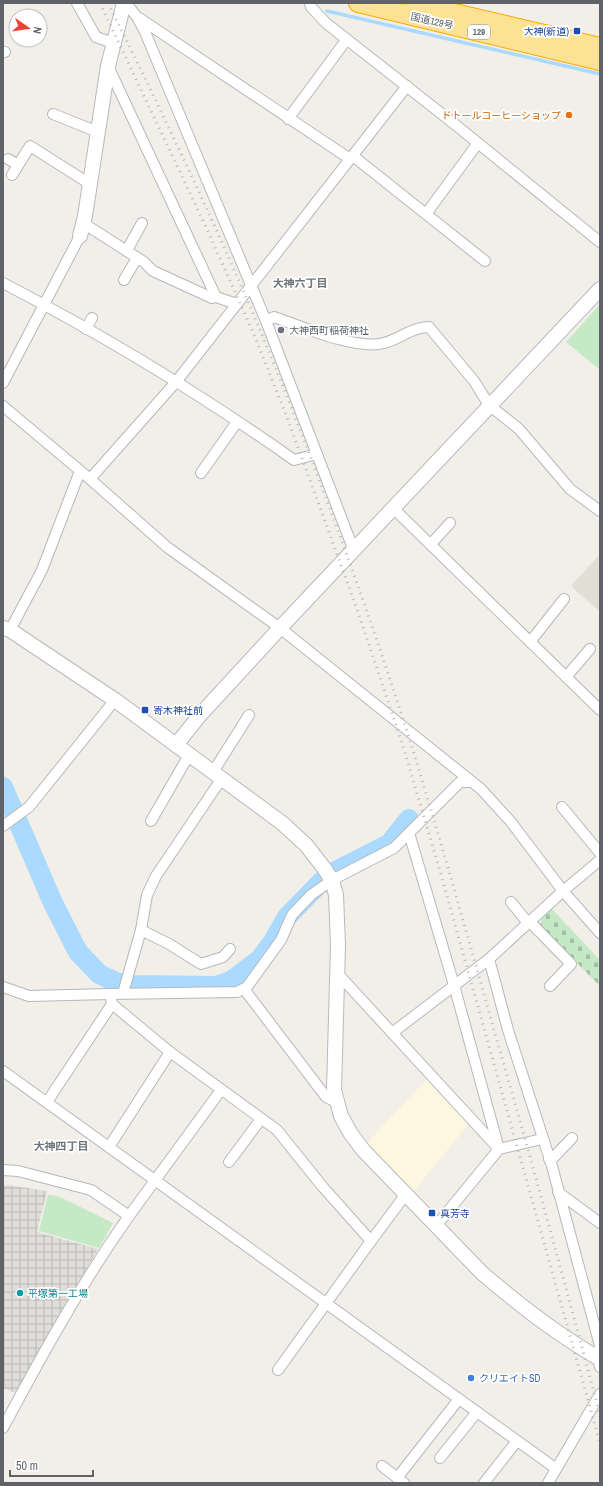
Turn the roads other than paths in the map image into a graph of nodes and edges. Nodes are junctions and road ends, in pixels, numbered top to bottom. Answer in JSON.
{"nodes":[{"id":1,"x":78,"y":3,"type":"edge"},
{"id":2,"x":125,"y":3,"type":"edge"},
{"id":3,"x":310,"y":3,"type":"edge"},
{"id":4,"x":358,"y":3,"type":"edge"},
{"id":5,"x":423,"y":4,"type":"edge"},
{"id":6,"x":137,"y":17,"type":"junction"},
{"id":7,"x":347,"y":40,"type":"junction"},
{"id":8,"x":113,"y":43,"type":"junction"},
{"id":9,"x":600,"y":47,"type":"edge"},
{"id":10,"x":600,"y":61,"type":"edge"},
{"id":11,"x":108,"y":66,"type":"junction"},
{"id":12,"x":407,"y":86,"type":"junction"},
{"id":13,"x":53,"y":114,"type":"dead end"},
{"id":14,"x":288,"y":119,"type":"junction"},
{"id":15,"x":98,"y":132,"type":"junction"},
{"id":16,"x":478,"y":143,"type":"junction"},
{"id":17,"x":351,"y":158,"type":"junction"},
{"id":18,"x":8,"y":159,"type":"dead end"},
{"id":19,"x":18,"y":165,"type":"junction"},
{"id":20,"x":12,"y":175,"type":"dead end"},
{"id":21,"x":90,"y":184,"type":"junction"},
{"id":22,"x":426,"y":214,"type":"junction"},
{"id":23,"x":142,"y":223,"type":"dead end"},
{"id":24,"x":81,"y":229,"type":"junction"},
{"id":25,"x":600,"y":242,"type":"edge"},
{"id":26,"x":127,"y":250,"type":"junction"},
{"id":27,"x":137,"y":258,"type":"junction"},
{"id":28,"x":485,"y":261,"type":"dead end"},
{"id":29,"x":124,"y":280,"type":"dead end"},
{"id":30,"x":3,"y":283,"type":"edge"},
{"id":31,"x":251,"y":286,"type":"junction"},
{"id":32,"x":600,"y":289,"type":"edge"},
{"id":33,"x":216,"y":297,"type":"junction"},
{"id":34,"x":45,"y":304,"type":"junction"},
{"id":35,"x":237,"y":304,"type":"junction"},
{"id":36,"x":92,"y":318,"type":"dead end"},
{"id":37,"x":266,"y":321,"type":"junction"},
{"id":38,"x":86,"y":329,"type":"junction"},
{"id":39,"x":176,"y":382,"type":"junction"},
{"id":40,"x":3,"y":383,"type":"edge"},
{"id":41,"x":489,"y":405,"type":"junction"},
{"id":42,"x":3,"y":406,"type":"edge"},
{"id":43,"x":237,"y":422,"type":"junction"},
{"id":44,"x":317,"y":454,"type":"junction"},
{"id":45,"x":80,"y":471,"type":"junction"},
{"id":46,"x":201,"y":473,"type":"dead end"},
{"id":47,"x":90,"y":479,"type":"junction"},
{"id":48,"x":394,"y":509,"type":"junction"},
{"id":49,"x":600,"y":512,"type":"edge"},
{"id":50,"x":450,"y":523,"type":"dead end"},
{"id":51,"x":431,"y":544,"type":"junction"},
{"id":52,"x":354,"y":551,"type":"junction"},
{"id":53,"x":564,"y":600,"type":"dead end"},
{"id":54,"x":280,"y":628,"type":"junction"},
{"id":55,"x":6,"y":629,"type":"edge"},
{"id":56,"x":530,"y":642,"type":"junction"},
{"id":57,"x":590,"y":649,"type":"dead end"},
{"id":58,"x":566,"y":677,"type":"junction"},
{"id":59,"x":116,"y":700,"type":"junction"},
{"id":60,"x":599,"y":707,"type":"edge"},
{"id":61,"x":249,"y":715,"type":"dead end"},
{"id":62,"x":240,"y":730,"type":"junction"},
{"id":63,"x":249,"y":735,"type":"dead end"},
{"id":64,"x":176,"y":745,"type":"junction"},
{"id":65,"x":189,"y":755,"type":"junction"},
{"id":66,"x":218,"y":775,"type":"junction"},
{"id":67,"x":470,"y":782,"type":"junction"},
{"id":68,"x":564,"y":814,"type":"dead end"},
{"id":69,"x":151,"y":820,"type":"dead end"},
{"id":70,"x":3,"y":826,"type":"edge"},
{"id":71,"x":409,"y":833,"type":"junction"},
{"id":72,"x":600,"y":853,"type":"edge"},
{"id":73,"x":600,"y":860,"type":"edge"},
{"id":74,"x":332,"y":880,"type":"junction"},
{"id":75,"x":563,"y":890,"type":"junction"},
{"id":76,"x":511,"y":902,"type":"dead end"},
{"id":77,"x":528,"y":922,"type":"junction"},
{"id":78,"x":141,"y":930,"type":"junction"},
{"id":79,"x":600,"y":933,"type":"edge"},
{"id":80,"x":230,"y":949,"type":"dead end"},
{"id":81,"x":489,"y":959,"type":"junction"},
{"id":82,"x":337,"y":973,"type":"junction"},
{"id":83,"x":454,"y":986,"type":"junction"},
{"id":84,"x":550,"y":986,"type":"dead end"},
{"id":85,"x":3,"y":987,"type":"edge"},
{"id":86,"x":244,"y":989,"type":"junction"},
{"id":87,"x":123,"y":993,"type":"junction"},
{"id":88,"x":111,"y":999,"type":"junction"},
{"id":89,"x":392,"y":1033,"type":"junction"},
{"id":90,"x":170,"y":1052,"type":"junction"},
{"id":91,"x":3,"y":1071,"type":"edge"},
{"id":92,"x":221,"y":1090,"type":"junction"},
{"id":93,"x":47,"y":1102,"type":"junction"},
{"id":94,"x":336,"y":1102,"type":"junction"},
{"id":95,"x":262,"y":1119,"type":"junction"},
{"id":96,"x":572,"y":1138,"type":"dead end"},
{"id":97,"x":542,"y":1139,"type":"junction"},
{"id":98,"x":109,"y":1147,"type":"junction"},
{"id":99,"x":500,"y":1149,"type":"junction"},
{"id":100,"x":549,"y":1160,"type":"junction"},
{"id":101,"x":229,"y":1162,"type":"dead end"},
{"id":102,"x":3,"y":1170,"type":"edge"},
{"id":103,"x":155,"y":1180,"type":"junction"},
{"id":104,"x":558,"y":1192,"type":"junction"},
{"id":105,"x":406,"y":1194,"type":"junction"},
{"id":106,"x":129,"y":1216,"type":"junction"},
{"id":107,"x":598,"y":1218,"type":"edge"},
{"id":108,"x":436,"y":1226,"type":"junction"},
{"id":109,"x":372,"y":1241,"type":"junction"},
{"id":110,"x":325,"y":1304,"type":"junction"},
{"id":111,"x":599,"y":1361,"type":"edge"},
{"id":112,"x":278,"y":1370,"type":"dead end"},
{"id":113,"x":600,"y":1394,"type":"edge"},
{"id":114,"x":459,"y":1399,"type":"junction"},
{"id":115,"x":477,"y":1412,"type":"junction"},
{"id":116,"x":3,"y":1428,"type":"edge"},
{"id":117,"x":517,"y":1441,"type":"junction"},
{"id":118,"x":440,"y":1458,"type":"dead end"},
{"id":119,"x":382,"y":1466,"type":"dead end"},
{"id":120,"x":555,"y":1468,"type":"junction"},
{"id":121,"x":400,"y":1480,"type":"edge"},
{"id":122,"x":484,"y":1483,"type":"edge"},
{"id":123,"x":548,"y":1483,"type":"edge"}],
"edges":[{"from":1,"to":8,"type":"street"},
{"from":2,"to":6,"type":"street"},
{"from":2,"to":8,"type":"street"},
{"from":3,"to":7,"type":"street"},
{"from":4,"to":10,"type":"highway","name":"国道129号","number":"129"},
{"from":5,"to":9,"type":"highway","name":"国道129号","number":"129"},
{"from":6,"to":14,"type":"street"},
{"from":6,"to":31,"type":"street"},
{"from":7,"to":12,"type":"street"},
{"from":7,"to":14,"type":"street"},
{"from":8,"to":11,"type":"street"},
{"from":11,"to":15,"type":"street"},
{"from":11,"to":33,"type":"street"},
{"from":12,"to":16,"type":"street"},
{"from":12,"to":17,"type":"street"},
{"from":13,"to":15,"type":"street"},
{"from":14,"to":17,"type":"street"},
{"from":15,"to":21,"type":"street"},
{"from":16,"to":22,"type":"street"},
{"from":16,"to":25,"type":"street"},
{"from":17,"to":22,"type":"street"},
{"from":17,"to":31,"type":"street"},
{"from":18,"to":19,"type":"street"},
{"from":19,"to":20,"type":"street"},
{"from":19,"to":21,"type":"street"},
{"from":21,"to":24,"type":"street"},
{"from":22,"to":28,"type":"street"},
{"from":23,"to":26,"type":"street"},
{"from":24,"to":26,"type":"street"},
{"from":24,"to":34,"type":"street"},
{"from":26,"to":27,"type":"street"},
{"from":27,"to":29,"type":"street"},
{"from":27,"to":33,"type":"street"},
{"from":30,"to":34,"type":"street"},
{"from":31,"to":35,"type":"street"},
{"from":31,"to":37,"type":"street"},
{"from":32,"to":41,"type":"street"},
{"from":33,"to":35,"type":"street"},
{"from":34,"to":38,"type":"street"},
{"from":34,"to":40,"type":"street"},
{"from":35,"to":39,"type":"street"},
{"from":36,"to":38,"type":"street"},
{"from":37,"to":41,"type":"street"},
{"from":37,"to":44,"type":"street"},
{"from":38,"to":39,"type":"street"},
{"from":39,"to":43,"type":"street"},
{"from":39,"to":47,"type":"street"},
{"from":41,"to":48,"type":"street"},
{"from":41,"to":49,"type":"street"},
{"from":42,"to":45,"type":"street"},
{"from":43,"to":44,"type":"street"},
{"from":43,"to":46,"type":"street"},
{"from":44,"to":52,"type":"street"},
{"from":45,"to":47,"type":"street"},
{"from":45,"to":55,"type":"street"},
{"from":47,"to":54,"type":"street"},
{"from":48,"to":51,"type":"street"},
{"from":48,"to":52,"type":"street"},
{"from":50,"to":51,"type":"street"},
{"from":51,"to":56,"type":"street"},
{"from":52,"to":54,"type":"street"},
{"from":53,"to":56,"type":"street"},
{"from":54,"to":64,"type":"street"},
{"from":54,"to":67,"type":"street"},
{"from":55,"to":59,"type":"street"},
{"from":56,"to":58,"type":"street"},
{"from":57,"to":58,"type":"street"},
{"from":58,"to":60,"type":"street"},
{"from":59,"to":64,"type":"street"},
{"from":59,"to":70,"type":"street"},
{"from":61,"to":62,"type":"street"},
{"from":62,"to":63,"type":"street"},
{"from":62,"to":66,"type":"street"},
{"from":64,"to":65,"type":"street"},
{"from":65,"to":66,"type":"street"},
{"from":65,"to":69,"type":"street"},
{"from":66,"to":74,"type":"street"},
{"from":66,"to":78,"type":"street"},
{"from":67,"to":71,"type":"street"},
{"from":67,"to":75,"type":"street"},
{"from":68,"to":72,"type":"street"},
{"from":71,"to":74,"type":"street"},
{"from":71,"to":83,"type":"street"},
{"from":73,"to":75,"type":"street"},
{"from":74,"to":82,"type":"street"},
{"from":74,"to":86,"type":"street"},
{"from":75,"to":77,"type":"street"},
{"from":75,"to":79,"type":"street"},
{"from":76,"to":77,"type":"street"},
{"from":77,"to":81,"type":"street"},
{"from":77,"to":84,"type":"street"},
{"from":78,"to":80,"type":"street"},
{"from":78,"to":87,"type":"street"},
{"from":81,"to":83,"type":"street"},
{"from":81,"to":97,"type":"street"},
{"from":82,"to":89,"type":"street"},
{"from":82,"to":94,"type":"street"},
{"from":83,"to":89,"type":"street"},
{"from":83,"to":99,"type":"street"},
{"from":85,"to":88,"type":"street"},
{"from":86,"to":87,"type":"street"},
{"from":86,"to":94,"type":"street"},
{"from":87,"to":88,"type":"street"},
{"from":88,"to":90,"type":"street"},
{"from":88,"to":93,"type":"street"},
{"from":89,"to":99,"type":"street"},
{"from":90,"to":92,"type":"street"},
{"from":90,"to":98,"type":"street"},
{"from":91,"to":93,"type":"street"},
{"from":92,"to":95,"type":"street"},
{"from":92,"to":103,"type":"street"},
{"from":93,"to":98,"type":"street"},
{"from":94,"to":105,"type":"street"},
{"from":95,"to":101,"type":"street"},
{"from":95,"to":109,"type":"street"},
{"from":96,"to":100,"type":"street"},
{"from":97,"to":99,"type":"street"},
{"from":97,"to":100,"type":"street"},
{"from":98,"to":103,"type":"street"},
{"from":99,"to":108,"type":"street"},
{"from":100,"to":104,"type":"street"},
{"from":102,"to":106,"type":"street"},
{"from":103,"to":106,"type":"street"},
{"from":103,"to":110,"type":"street"},
{"from":104,"to":107,"type":"street"},
{"from":104,"to":111,"type":"street"},
{"from":105,"to":108,"type":"street"},
{"from":105,"to":109,"type":"street"},
{"from":106,"to":116,"type":"street"},
{"from":108,"to":111,"type":"street"},
{"from":109,"to":110,"type":"street"},
{"from":110,"to":112,"type":"street"},
{"from":110,"to":114,"type":"street"},
{"from":113,"to":120,"type":"street"},
{"from":114,"to":115,"type":"street"},
{"from":114,"to":121,"type":"street"},
{"from":115,"to":117,"type":"street"},
{"from":115,"to":118,"type":"street"},
{"from":117,"to":120,"type":"street"},
{"from":117,"to":122,"type":"street"},
{"from":119,"to":121,"type":"street"},
{"from":120,"to":123,"type":"street"}]}
